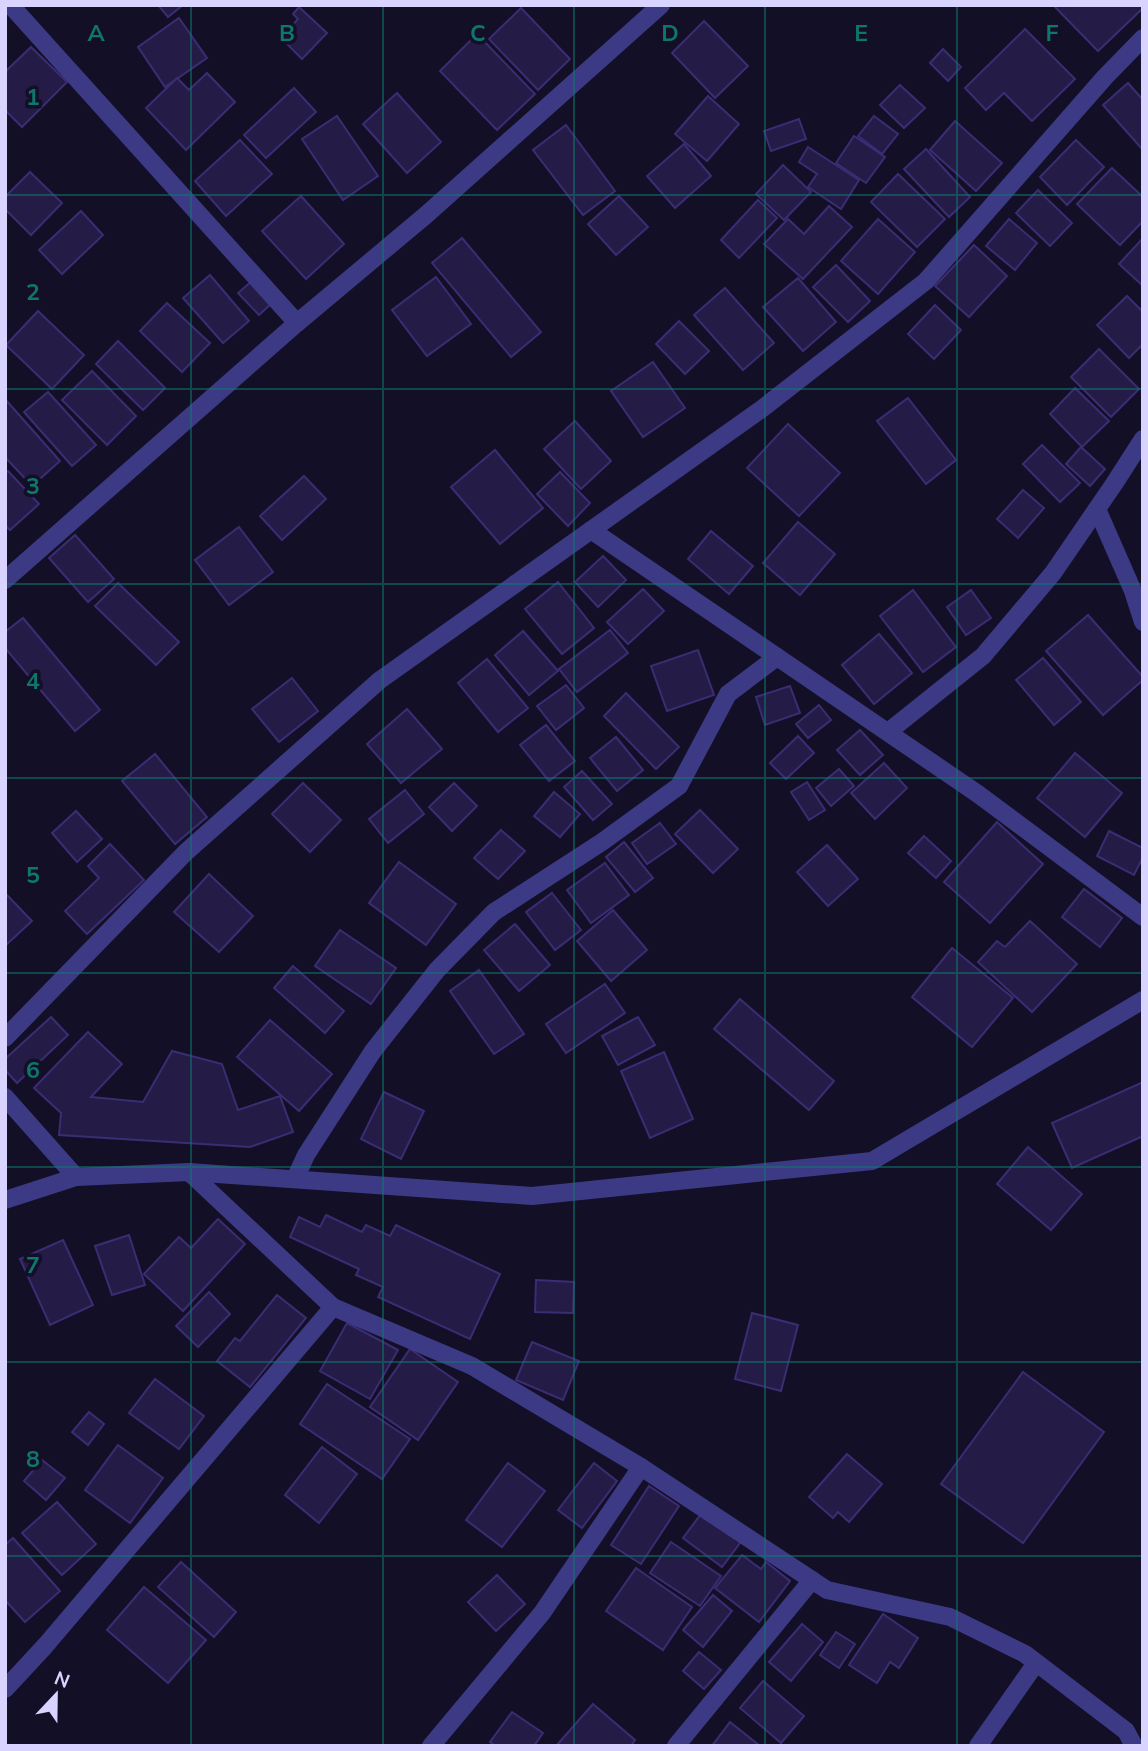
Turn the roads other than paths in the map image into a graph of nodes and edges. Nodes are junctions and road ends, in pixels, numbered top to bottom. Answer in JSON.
{"nodes":[{"id":1,"x":661,"y":5,"type":"edge"},
{"id":2,"x":13,"y":9,"type":"edge"},
{"id":3,"x":1143,"y":38,"type":"edge"},
{"id":4,"x":297,"y":323,"type":"junction"},
{"id":5,"x":1143,"y":439,"type":"edge"},
{"id":6,"x":1097,"y":509,"type":"junction"},
{"id":7,"x":591,"y":530,"type":"junction"},
{"id":8,"x":5,"y":580,"type":"edge"},
{"id":9,"x":1143,"y":622,"type":"edge"},
{"id":10,"x":777,"y":657,"type":"junction"},
{"id":11,"x":888,"y":732,"type":"junction"},
{"id":12,"x":1143,"y":917,"type":"edge"},
{"id":13,"x":1143,"y":1000,"type":"edge"},
{"id":14,"x":5,"y":1038,"type":"edge"},
{"id":15,"x":5,"y":1097,"type":"edge"},
{"id":16,"x":189,"y":1172,"type":"junction"},
{"id":17,"x":76,"y":1177,"type":"junction"},
{"id":18,"x":295,"y":1179,"type":"junction"},
{"id":19,"x":5,"y":1200,"type":"edge"},
{"id":20,"x":333,"y":1307,"type":"junction"},
{"id":21,"x":641,"y":1467,"type":"junction"},
{"id":22,"x":812,"y":1580,"type":"junction"},
{"id":23,"x":1037,"y":1662,"type":"junction"},
{"id":24,"x":5,"y":1689,"type":"edge"},
{"id":25,"x":431,"y":1746,"type":"edge"},
{"id":26,"x":676,"y":1746,"type":"edge"},
{"id":27,"x":978,"y":1746,"type":"edge"},
{"id":28,"x":1134,"y":1746,"type":"edge"}],
"edges":[{"from":1,"to":4,"type":"street"},
{"from":2,"to":4,"type":"street"},
{"from":3,"to":7,"type":"street"},
{"from":4,"to":8,"type":"street"},
{"from":5,"to":6,"type":"street"},
{"from":6,"to":9,"type":"street"},
{"from":6,"to":11,"type":"street"},
{"from":7,"to":10,"type":"street"},
{"from":7,"to":14,"type":"street"},
{"from":10,"to":11,"type":"street"},
{"from":10,"to":18,"type":"street"},
{"from":11,"to":12,"type":"street"},
{"from":13,"to":18,"type":"street"},
{"from":15,"to":17,"type":"street"},
{"from":16,"to":17,"type":"street"},
{"from":16,"to":18,"type":"street"},
{"from":16,"to":20,"type":"street"},
{"from":17,"to":19,"type":"street"},
{"from":20,"to":21,"type":"street"},
{"from":20,"to":24,"type":"street"},
{"from":21,"to":22,"type":"street"},
{"from":21,"to":25,"type":"street"},
{"from":22,"to":23,"type":"street"},
{"from":22,"to":26,"type":"street"},
{"from":23,"to":27,"type":"street"},
{"from":23,"to":28,"type":"street"}]}
